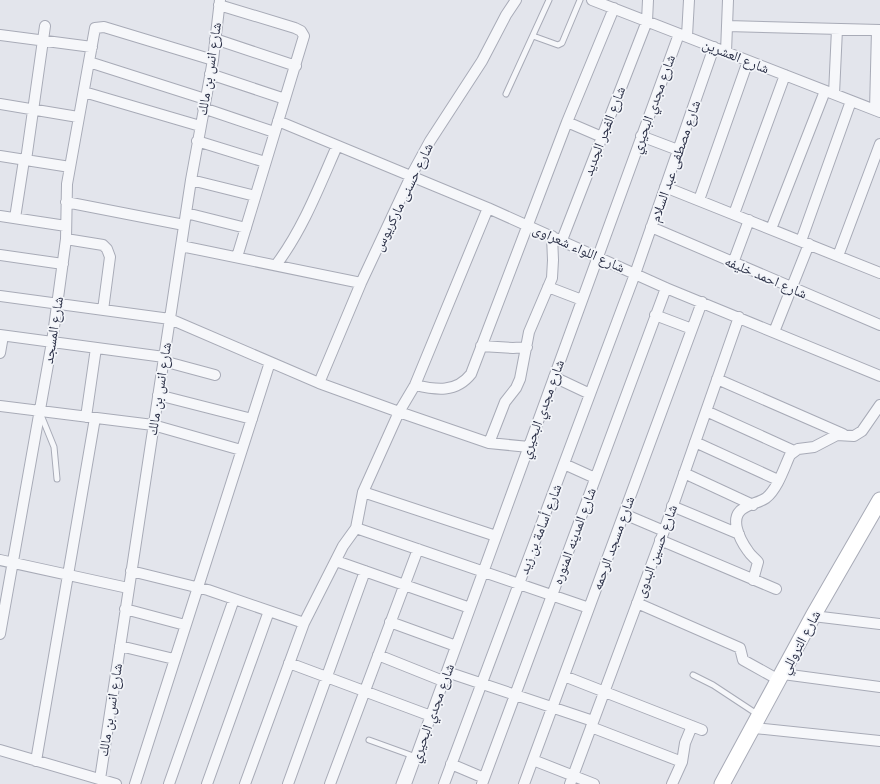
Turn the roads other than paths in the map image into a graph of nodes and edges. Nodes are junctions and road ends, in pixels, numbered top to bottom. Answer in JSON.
{"nodes":[{"id":1,"x":516,"y":0,"type":"edge"},
{"id":2,"x":549,"y":0,"type":"edge"},
{"id":3,"x":580,"y":0,"type":"edge"},
{"id":4,"x":648,"y":0,"type":"edge"},
{"id":5,"x":689,"y":0,"type":"edge"},
{"id":6,"x":728,"y":0,"type":"edge"},
{"id":7,"x":597,"y":1,"type":"edge"},
{"id":8,"x":219,"y":2,"type":"edge"},
{"id":9,"x":614,"y":8,"type":"junction"},
{"id":10,"x":647,"y":21,"type":"junction"},
{"id":11,"x":46,"y":26,"type":"dead end"},
{"id":12,"x":727,"y":26,"type":"junction"},
{"id":13,"x":837,"y":29,"type":"junction"},
{"id":14,"x":878,"y":30,"type":"edge"},
{"id":15,"x":0,"y":35,"type":"edge"},
{"id":16,"x":683,"y":35,"type":"junction"},
{"id":17,"x":533,"y":36,"type":"junction"},
{"id":18,"x":215,"y":39,"type":"junction"},
{"id":19,"x":43,"y":40,"type":"junction"},
{"id":20,"x":92,"y":47,"type":"junction"},
{"id":21,"x":714,"y":47,"type":"junction"},
{"id":22,"x":726,"y":52,"type":"junction"},
{"id":23,"x":213,"y":60,"type":"junction"},
{"id":24,"x":748,"y":61,"type":"junction"},
{"id":25,"x":89,"y":62,"type":"junction"},
{"id":26,"x":296,"y":66,"type":"junction"},
{"id":27,"x":210,"y":74,"type":"junction"},
{"id":28,"x":785,"y":75,"type":"junction"},
{"id":29,"x":84,"y":92,"type":"junction"},
{"id":30,"x":829,"y":93,"type":"junction"},
{"id":31,"x":506,"y":94,"type":"dead end"},
{"id":32,"x":285,"y":99,"type":"junction"},
{"id":33,"x":851,"y":101,"type":"junction"},
{"id":34,"x":204,"y":103,"type":"junction"},
{"id":35,"x":0,"y":104,"type":"edge"},
{"id":36,"x":33,"y":110,"type":"junction"},
{"id":37,"x":878,"y":111,"type":"edge"},
{"id":38,"x":78,"y":117,"type":"junction"},
{"id":39,"x":278,"y":121,"type":"junction"},
{"id":40,"x":567,"y":122,"type":"junction"},
{"id":41,"x":200,"y":126,"type":"junction"},
{"id":42,"x":274,"y":132,"type":"junction"},
{"id":43,"x":642,"y":136,"type":"junction"},
{"id":44,"x":602,"y":137,"type":"junction"},
{"id":45,"x":197,"y":141,"type":"junction"},
{"id":46,"x":880,"y":144,"type":"edge"},
{"id":47,"x":337,"y":146,"type":"junction"},
{"id":48,"x":678,"y":150,"type":"junction"},
{"id":49,"x":0,"y":156,"type":"edge"},
{"id":50,"x":25,"y":160,"type":"junction"},
{"id":51,"x":265,"y":162,"type":"junction"},
{"id":52,"x":70,"y":167,"type":"junction"},
{"id":53,"x":410,"y":176,"type":"junction"},
{"id":54,"x":191,"y":180,"type":"junction"},
{"id":55,"x":665,"y":187,"type":"junction"},
{"id":56,"x":255,"y":196,"type":"junction"},
{"id":57,"x":699,"y":200,"type":"junction"},
{"id":58,"x":66,"y":202,"type":"junction"},
{"id":59,"x":488,"y":208,"type":"junction"},
{"id":60,"x":186,"y":213,"type":"junction"},
{"id":61,"x":734,"y":214,"type":"junction"},
{"id":62,"x":0,"y":216,"type":"edge"},
{"id":63,"x":15,"y":218,"type":"junction"},
{"id":64,"x":749,"y":220,"type":"junction"},
{"id":65,"x":527,"y":224,"type":"junction"},
{"id":66,"x":184,"y":225,"type":"junction"},
{"id":67,"x":66,"y":226,"type":"junction"},
{"id":68,"x":652,"y":227,"type":"junction"},
{"id":69,"x":246,"y":228,"type":"junction"},
{"id":70,"x":771,"y":229,"type":"junction"},
{"id":71,"x":552,"y":236,"type":"junction"},
{"id":72,"x":66,"y":239,"type":"junction"},
{"id":73,"x":562,"y":240,"type":"junction"},
{"id":74,"x":805,"y":243,"type":"junction"},
{"id":75,"x":181,"y":246,"type":"junction"},
{"id":76,"x":0,"y":255,"type":"edge"},
{"id":77,"x":838,"y":256,"type":"junction"},
{"id":78,"x":237,"y":257,"type":"junction"},
{"id":79,"x":598,"y":257,"type":"junction"},
{"id":80,"x":733,"y":263,"type":"junction"},
{"id":81,"x":63,"y":264,"type":"junction"},
{"id":82,"x":276,"y":265,"type":"junction"},
{"id":83,"x":880,"y":273,"type":"edge"},
{"id":84,"x":635,"y":274,"type":"junction"},
{"id":85,"x":361,"y":283,"type":"junction"},
{"id":86,"x":548,"y":288,"type":"junction"},
{"id":87,"x":666,"y":288,"type":"junction"},
{"id":88,"x":792,"y":288,"type":"junction"},
{"id":89,"x":0,"y":296,"type":"edge"},
{"id":90,"x":582,"y":300,"type":"junction"},
{"id":91,"x":702,"y":302,"type":"junction"},
{"id":92,"x":58,"y":304,"type":"junction"},
{"id":93,"x":103,"y":310,"type":"junction"},
{"id":94,"x":655,"y":316,"type":"junction"},
{"id":95,"x":739,"y":317,"type":"junction"},
{"id":96,"x":170,"y":319,"type":"junction"},
{"id":97,"x":880,"y":326,"type":"edge"},
{"id":98,"x":692,"y":329,"type":"junction"},
{"id":99,"x":774,"y":332,"type":"junction"},
{"id":100,"x":2,"y":336,"type":"edge"},
{"id":101,"x":52,"y":342,"type":"junction"},
{"id":102,"x":481,"y":346,"type":"junction"},
{"id":103,"x":527,"y":347,"type":"junction"},
{"id":104,"x":96,"y":348,"type":"junction"},
{"id":105,"x":0,"y":353,"type":"edge"},
{"id":106,"x":164,"y":359,"type":"junction"},
{"id":107,"x":270,"y":362,"type":"junction"},
{"id":108,"x":215,"y":375,"type":"dead end"},
{"id":109,"x":880,"y":376,"type":"edge"},
{"id":110,"x":554,"y":377,"type":"junction"},
{"id":111,"x":717,"y":379,"type":"junction"},
{"id":112,"x":319,"y":383,"type":"junction"},
{"id":113,"x":415,"y":385,"type":"junction"},
{"id":114,"x":590,"y":394,"type":"junction"},
{"id":115,"x":158,"y":395,"type":"junction"},
{"id":116,"x":880,"y":405,"type":"edge"},
{"id":117,"x":0,"y":406,"type":"edge"},
{"id":118,"x":39,"y":411,"type":"junction"},
{"id":119,"x":706,"y":411,"type":"junction"},
{"id":120,"x":399,"y":412,"type":"junction"},
{"id":121,"x":91,"y":418,"type":"junction"},
{"id":122,"x":252,"y":419,"type":"junction"},
{"id":123,"x":153,"y":425,"type":"junction"},
{"id":124,"x":843,"y":434,"type":"junction"},
{"id":125,"x":695,"y":442,"type":"junction"},
{"id":126,"x":489,"y":443,"type":"junction"},
{"id":127,"x":528,"y":447,"type":"junction"},
{"id":128,"x":241,"y":450,"type":"junction"},
{"id":129,"x":794,"y":451,"type":"junction"},
{"id":130,"x":564,"y":464,"type":"junction"},
{"id":131,"x":684,"y":474,"type":"junction"},
{"id":132,"x":595,"y":478,"type":"junction"},
{"id":133,"x":57,"y":479,"type":"dead end"},
{"id":134,"x":778,"y":480,"type":"junction"},
{"id":135,"x":364,"y":492,"type":"junction"},
{"id":136,"x":880,"y":500,"type":"edge"},
{"id":137,"x":753,"y":505,"type":"junction"},
{"id":138,"x":672,"y":506,"type":"junction"},
{"id":139,"x":624,"y":514,"type":"junction"},
{"id":140,"x":356,"y":528,"type":"junction"},
{"id":141,"x":739,"y":534,"type":"junction"},
{"id":142,"x":662,"y":535,"type":"junction"},
{"id":143,"x":496,"y":536,"type":"junction"},
{"id":144,"x":418,"y":549,"type":"junction"},
{"id":145,"x":0,"y":560,"type":"edge"},
{"id":146,"x":336,"y":561,"type":"junction"},
{"id":147,"x":12,"y":563,"type":"junction"},
{"id":148,"x":131,"y":571,"type":"junction"},
{"id":149,"x":365,"y":571,"type":"junction"},
{"id":150,"x":483,"y":572,"type":"junction"},
{"id":151,"x":68,"y":575,"type":"junction"},
{"id":152,"x":753,"y":580,"type":"junction"},
{"id":153,"x":519,"y":584,"type":"junction"},
{"id":154,"x":404,"y":585,"type":"junction"},
{"id":155,"x":128,"y":588,"type":"junction"},
{"id":156,"x":197,"y":588,"type":"junction"},
{"id":157,"x":776,"y":590,"type":"dead end"},
{"id":158,"x":552,"y":596,"type":"junction"},
{"id":159,"x":234,"y":599,"type":"junction"},
{"id":160,"x":637,"y":603,"type":"junction"},
{"id":161,"x":470,"y":608,"type":"junction"},
{"id":162,"x":589,"y":608,"type":"junction"},
{"id":163,"x":125,"y":609,"type":"junction"},
{"id":164,"x":269,"y":611,"type":"junction"},
{"id":165,"x":813,"y":616,"type":"junction"},
{"id":166,"x":390,"y":622,"type":"junction"},
{"id":167,"x":304,"y":624,"type":"junction"},
{"id":168,"x":880,"y":624,"type":"edge"},
{"id":169,"x":185,"y":625,"type":"junction"},
{"id":170,"x":0,"y":634,"type":"edge"},
{"id":171,"x":120,"y":646,"type":"junction"},
{"id":172,"x":456,"y":646,"type":"junction"},
{"id":173,"x":378,"y":655,"type":"junction"},
{"id":174,"x":174,"y":660,"type":"junction"},
{"id":175,"x":289,"y":663,"type":"junction"},
{"id":176,"x":693,"y":675,"type":"dead end"},
{"id":177,"x":445,"y":676,"type":"junction"},
{"id":178,"x":564,"y":676,"type":"junction"},
{"id":179,"x":327,"y":677,"type":"junction"},
{"id":180,"x":781,"y":677,"type":"junction"},
{"id":181,"x":482,"y":683,"type":"junction"},
{"id":182,"x":880,"y":686,"type":"edge"},
{"id":183,"x":365,"y":691,"type":"junction"},
{"id":184,"x":604,"y":692,"type":"junction"},
{"id":185,"x":515,"y":695,"type":"junction"},
{"id":186,"x":553,"y":707,"type":"junction"},
{"id":187,"x":431,"y":716,"type":"junction"},
{"id":188,"x":757,"y":722,"type":"junction"},
{"id":189,"x":592,"y":724,"type":"junction"},
{"id":190,"x":692,"y":726,"type":"junction"},
{"id":191,"x":702,"y":730,"type":"dead end"},
{"id":192,"x":369,"y":740,"type":"dead end"},
{"id":193,"x":880,"y":741,"type":"edge"},
{"id":194,"x":0,"y":750,"type":"edge"},
{"id":195,"x":413,"y":756,"type":"junction"},
{"id":196,"x":533,"y":760,"type":"junction"},
{"id":197,"x":36,"y":761,"type":"junction"},
{"id":198,"x":682,"y":762,"type":"junction"},
{"id":199,"x":451,"y":764,"type":"junction"},
{"id":200,"x":100,"y":779,"type":"junction"},
{"id":201,"x":572,"y":780,"type":"edge"},
{"id":202,"x":483,"y":781,"type":"edge"},
{"id":203,"x":116,"y":784,"type":"edge"},
{"id":204,"x":134,"y":784,"type":"edge"},
{"id":205,"x":169,"y":784,"type":"edge"},
{"id":206,"x":207,"y":784,"type":"edge"},
{"id":207,"x":245,"y":784,"type":"edge"},
{"id":208,"x":288,"y":784,"type":"edge"},
{"id":209,"x":330,"y":784,"type":"edge"},
{"id":210,"x":399,"y":784,"type":"edge"},
{"id":211,"x":406,"y":784,"type":"edge"},
{"id":212,"x":444,"y":784,"type":"edge"},
{"id":213,"x":524,"y":784,"type":"edge"},
{"id":214,"x":594,"y":784,"type":"edge"},
{"id":215,"x":672,"y":784,"type":"edge"},
{"id":216,"x":722,"y":784,"type":"edge"}],
"edges":[{"from":1,"to":53,"type":"street","name":"شارع حسنى ماركريوس"},
{"from":2,"to":17,"type":"lane"},
{"from":3,"to":17,"type":"lane"},
{"from":4,"to":10,"type":"street","name":"شارع الفجر الجديد"},
{"from":5,"to":16,"type":"street","name":"شارع مجدي البحيري"},
{"from":6,"to":12,"type":"street"},
{"from":7,"to":9,"type":"street","name":"شارع العشرين"},
{"from":8,"to":18,"type":"street","name":"شارع انس بن مالك"},
{"from":8,"to":26,"type":"street"},
{"from":9,"to":10,"type":"street","name":"شارع العشرين"},
{"from":9,"to":40,"type":"street"},
{"from":10,"to":16,"type":"street","name":"شارع العشرين"},
{"from":10,"to":44,"type":"street","name":"شارع الفجر الجديد"},
{"from":11,"to":19,"type":"street"},
{"from":12,"to":13,"type":"street"},
{"from":12,"to":22,"type":"street"},
{"from":13,"to":14,"type":"street"},
{"from":13,"to":30,"type":"street"},
{"from":14,"to":37,"type":"street"},
{"from":15,"to":19,"type":"street"},
{"from":16,"to":21,"type":"street","name":"شارع العشرين"},
{"from":16,"to":43,"type":"street","name":"شارع مجدي البحيري"},
{"from":17,"to":31,"type":"lane"},
{"from":18,"to":23,"type":"street","name":"شارع انس بن مالك"},
{"from":18,"to":26,"type":"street"},
{"from":19,"to":20,"type":"street"},
{"from":19,"to":36,"type":"street"},
{"from":20,"to":23,"type":"street","name":"شارع المسجد"},
{"from":20,"to":25,"type":"street","name":"شارع المسجد"},
{"from":21,"to":22,"type":"street","name":"شارع العشرين"},
{"from":21,"to":48,"type":"street","name":"شارع مصطفى عبد السلام"},
{"from":22,"to":24,"type":"street","name":"شارع العشرين"},
{"from":23,"to":27,"type":"street","name":"شارع انس بن مالك"},
{"from":24,"to":28,"type":"street","name":"شارع العشرين"},
{"from":24,"to":57,"type":"street"},
{"from":25,"to":29,"type":"street","name":"شارع المسجد"},
{"from":25,"to":34,"type":"street"},
{"from":26,"to":32,"type":"street"},
{"from":27,"to":32,"type":"street"},
{"from":27,"to":34,"type":"street","name":"شارع انس بن مالك"},
{"from":28,"to":30,"type":"street","name":"شارع العشرين"},
{"from":28,"to":61,"type":"street"},
{"from":29,"to":38,"type":"street","name":"شارع المسجد"},
{"from":29,"to":41,"type":"street"},
{"from":30,"to":33,"type":"street","name":"شارع العشرين"},
{"from":30,"to":70,"type":"street"},
{"from":32,"to":39,"type":"street"},
{"from":33,"to":37,"type":"street","name":"شارع العشرين"},
{"from":33,"to":74,"type":"street"},
{"from":34,"to":41,"type":"street","name":"شارع انس بن مالك"},
{"from":34,"to":42,"type":"street"},
{"from":35,"to":36,"type":"street"},
{"from":36,"to":38,"type":"street"},
{"from":36,"to":50,"type":"street"},
{"from":38,"to":52,"type":"street","name":"شارع المسجد"},
{"from":39,"to":42,"type":"street"},
{"from":39,"to":47,"type":"street","name":"شارع اللواء شعراوى"},
{"from":40,"to":44,"type":"street"},
{"from":40,"to":65,"type":"street"},
{"from":41,"to":45,"type":"street","name":"شارع انس بن مالك"},
{"from":42,"to":51,"type":"street"},
{"from":43,"to":48,"type":"street"},
{"from":43,"to":79,"type":"street","name":"شارع مجدي البحيري"},
{"from":44,"to":73,"type":"street","name":"شارع الفجر الجديد"},
{"from":45,"to":51,"type":"street"},
{"from":45,"to":54,"type":"street","name":"شارع انس بن مالك"},
{"from":46,"to":77,"type":"street"},
{"from":47,"to":53,"type":"street","name":"شارع اللواء شعراوى"},
{"from":47,"to":82,"type":"street"},
{"from":48,"to":55,"type":"street","name":"شارع مصطفى عبد السلام"},
{"from":49,"to":50,"type":"street"},
{"from":50,"to":52,"type":"street"},
{"from":50,"to":63,"type":"street"},
{"from":51,"to":56,"type":"street"},
{"from":52,"to":58,"type":"street","name":"شارع المسجد"},
{"from":53,"to":59,"type":"street","name":"شارع اللواء شعراوى"},
{"from":53,"to":85,"type":"street","name":"شارع حسنى ماركريوس"},
{"from":54,"to":56,"type":"street"},
{"from":54,"to":60,"type":"street","name":"شارع انس بن مالك"},
{"from":55,"to":57,"type":"street"},
{"from":55,"to":68,"type":"street","name":"شارع مصطفى عبد السلام"},
{"from":56,"to":69,"type":"street"},
{"from":57,"to":61,"type":"street"},
{"from":58,"to":66,"type":"street"},
{"from":58,"to":67,"type":"street","name":"شارع المسجد"},
{"from":59,"to":65,"type":"street","name":"شارع اللواء شعراوى"},
{"from":59,"to":113,"type":"street"},
{"from":60,"to":66,"type":"street","name":"شارع انس بن مالك"},
{"from":60,"to":69,"type":"street"},
{"from":61,"to":64,"type":"street"},
{"from":62,"to":63,"type":"street"},
{"from":63,"to":67,"type":"street"},
{"from":64,"to":70,"type":"street"},
{"from":64,"to":80,"type":"street"},
{"from":65,"to":71,"type":"street","name":"شارع اللواء شعراوى"},
{"from":65,"to":102,"type":"street"},
{"from":66,"to":75,"type":"street","name":"شارع انس بن مالك"},
{"from":67,"to":72,"type":"street","name":"شارع المسجد"},
{"from":68,"to":80,"type":"street","name":"شارع احمد خليفه"},
{"from":68,"to":84,"type":"street","name":"شارع مصطفى عبد السلام"},
{"from":69,"to":78,"type":"street"},
{"from":70,"to":74,"type":"street"},
{"from":71,"to":73,"type":"street","name":"شارع اللواء شعراوى"},
{"from":71,"to":86,"type":"street"},
{"from":72,"to":81,"type":"street","name":"شارع المسجد"},
{"from":72,"to":93,"type":"street"},
{"from":73,"to":79,"type":"street","name":"شارع اللواء شعراوى"},
{"from":74,"to":77,"type":"street"},
{"from":74,"to":88,"type":"street"},
{"from":75,"to":78,"type":"street"},
{"from":75,"to":96,"type":"street","name":"شارع انس بن مالك"},
{"from":76,"to":81,"type":"street"},
{"from":77,"to":83,"type":"street"},
{"from":78,"to":82,"type":"street"},
{"from":79,"to":84,"type":"street","name":"شارع اللواء شعراوى"},
{"from":79,"to":90,"type":"street","name":"شارع مجدي البحيري"},
{"from":80,"to":88,"type":"street","name":"شارع احمد خليفه"},
{"from":81,"to":92,"type":"street","name":"شارع المسجد"},
{"from":82,"to":85,"type":"street"},
{"from":84,"to":87,"type":"street","name":"شارع اللواء شعراوى"},
{"from":84,"to":114,"type":"street","name":"شارع أسامة بن زيد"},
{"from":85,"to":112,"type":"street","name":"شارع حسنى ماركريوس"},
{"from":86,"to":90,"type":"street"},
{"from":86,"to":103,"type":"street"},
{"from":87,"to":91,"type":"street","name":"شارع اللواء شعراوى"},
{"from":87,"to":94,"type":"street","name":"شارع المدينه المنوره"},
{"from":88,"to":97,"type":"street","name":"شارع احمد خليفه"},
{"from":88,"to":99,"type":"street"},
{"from":89,"to":92,"type":"street"},
{"from":90,"to":110,"type":"street","name":"شارع مجدي البحيري"},
{"from":91,"to":95,"type":"street","name":"شارع اللواء شعراوى"},
{"from":91,"to":98,"type":"street","name":"شارع مسجد الرحمه"},
{"from":92,"to":93,"type":"street"},
{"from":92,"to":101,"type":"street","name":"شارع المسجد"},
{"from":93,"to":96,"type":"street"},
{"from":94,"to":98,"type":"street"},
{"from":94,"to":132,"type":"street","name":"شارع المدينه المنوره"},
{"from":95,"to":99,"type":"street","name":"شارع اللواء شعراوى"},
{"from":95,"to":111,"type":"street","name":"شارع حسين البدوى"},
{"from":96,"to":106,"type":"street","name":"شارع انس بن مالك"},
{"from":96,"to":107,"type":"street"},
{"from":98,"to":139,"type":"street","name":"شارع مسجد الرحمه"},
{"from":99,"to":109,"type":"street","name":"شارع اللواء شعراوى"},
{"from":100,"to":101,"type":"street"},
{"from":100,"to":105,"type":"street"},
{"from":101,"to":104,"type":"street"},
{"from":101,"to":118,"type":"street","name":"شارع المسجد"},
{"from":102,"to":103,"type":"street"},
{"from":102,"to":113,"type":"street"},
{"from":103,"to":126,"type":"street"},
{"from":104,"to":106,"type":"street"},
{"from":104,"to":121,"type":"street"},
{"from":106,"to":108,"type":"street"},
{"from":106,"to":115,"type":"street","name":"شارع انس بن مالك"},
{"from":107,"to":112,"type":"street"},
{"from":107,"to":122,"type":"street"},
{"from":110,"to":114,"type":"street"},
{"from":110,"to":127,"type":"street","name":"شارع مجدي البحيري"},
{"from":111,"to":119,"type":"street","name":"شارع حسين البدوى"},
{"from":111,"to":124,"type":"street"},
{"from":112,"to":120,"type":"street"},
{"from":113,"to":120,"type":"street"},
{"from":114,"to":130,"type":"street","name":"شارع أسامة بن زيد"},
{"from":115,"to":122,"type":"street"},
{"from":115,"to":123,"type":"street","name":"شارع انس بن مالك"},
{"from":116,"to":124,"type":"street"},
{"from":117,"to":118,"type":"street"},
{"from":118,"to":121,"type":"street"},
{"from":118,"to":133,"type":"lane"},
{"from":118,"to":147,"type":"street","name":"شارع المسجد"},
{"from":119,"to":125,"type":"street","name":"شارع حسين البدوى"},
{"from":119,"to":129,"type":"street"},
{"from":120,"to":126,"type":"street"},
{"from":120,"to":135,"type":"street"},
{"from":121,"to":123,"type":"street"},
{"from":121,"to":151,"type":"street"},
{"from":122,"to":128,"type":"street"},
{"from":123,"to":128,"type":"street"},
{"from":123,"to":148,"type":"street","name":"شارع انس بن مالك"},
{"from":124,"to":129,"type":"street"},
{"from":125,"to":131,"type":"street","name":"شارع حسين البدوى"},
{"from":125,"to":134,"type":"street"},
{"from":126,"to":127,"type":"street"},
{"from":127,"to":143,"type":"street","name":"شارع مجدي البحيري"},
{"from":128,"to":156,"type":"street"},
{"from":129,"to":134,"type":"street"},
{"from":130,"to":132,"type":"street"},
{"from":130,"to":153,"type":"street","name":"شارع أسامة بن زيد"},
{"from":131,"to":137,"type":"street"},
{"from":131,"to":138,"type":"street","name":"شارع حسين البدوى"},
{"from":132,"to":158,"type":"street","name":"شارع المدينه المنوره"},
{"from":134,"to":137,"type":"street"},
{"from":135,"to":140,"type":"street"},
{"from":135,"to":143,"type":"street"},
{"from":136,"to":165,"type":"street","name":"شارع التروللي"},
{"from":137,"to":141,"type":"street"},
{"from":138,"to":141,"type":"street"},
{"from":138,"to":142,"type":"street","name":"شارع حسين البدوى"},
{"from":139,"to":142,"type":"street"},
{"from":139,"to":162,"type":"street","name":"شارع مسجد الرحمه"},
{"from":140,"to":144,"type":"street"},
{"from":140,"to":146,"type":"street"},
{"from":141,"to":152,"type":"street"},
{"from":142,"to":152,"type":"street"},
{"from":142,"to":160,"type":"street","name":"شارع حسين البدوى"},
{"from":143,"to":150,"type":"street","name":"شارع مجدي البحيري"},
{"from":144,"to":150,"type":"street"},
{"from":144,"to":154,"type":"street"},
{"from":145,"to":147,"type":"street"},
{"from":146,"to":149,"type":"street"},
{"from":146,"to":167,"type":"street"},
{"from":147,"to":151,"type":"street"},
{"from":147,"to":170,"type":"street","name":"شارع المسجد"},
{"from":148,"to":155,"type":"street","name":"شارع انس بن مالك"},
{"from":148,"to":156,"type":"street"},
{"from":149,"to":154,"type":"street"},
{"from":149,"to":179,"type":"street"},
{"from":150,"to":153,"type":"street"},
{"from":150,"to":161,"type":"street","name":"شارع مجدي البحيري"},
{"from":151,"to":155,"type":"street"},
{"from":151,"to":197,"type":"street"},
{"from":152,"to":157,"type":"street"},
{"from":153,"to":158,"type":"street"},
{"from":153,"to":181,"type":"street","name":"شارع أسامة بن زيد"},
{"from":154,"to":161,"type":"street"},
{"from":154,"to":166,"type":"street"},
{"from":155,"to":163,"type":"street","name":"شارع انس بن مالك"},
{"from":156,"to":159,"type":"street"},
{"from":156,"to":169,"type":"street"},
{"from":158,"to":162,"type":"street"},
{"from":158,"to":185,"type":"street","name":"شارع المدينه المنوره"},
{"from":159,"to":164,"type":"street"},
{"from":159,"to":205,"type":"street"},
{"from":160,"to":180,"type":"street"},
{"from":160,"to":184,"type":"street","name":"شارع حسين البدوى"},
{"from":161,"to":172,"type":"street","name":"شارع مجدي البحيري"},
{"from":162,"to":178,"type":"street","name":"شارع مسجد الرحمه"},
{"from":163,"to":169,"type":"street"},
{"from":163,"to":171,"type":"street","name":"شارع انس بن مالك"},
{"from":164,"to":167,"type":"street"},
{"from":164,"to":206,"type":"street"},
{"from":165,"to":168,"type":"street"},
{"from":165,"to":180,"type":"street","name":"شارع التروللي"},
{"from":166,"to":172,"type":"street"},
{"from":166,"to":173,"type":"street"},
{"from":167,"to":175,"type":"street"},
{"from":169,"to":174,"type":"street"},
{"from":171,"to":174,"type":"street"},
{"from":171,"to":200,"type":"street","name":"شارع انس بن مالك"},
{"from":172,"to":177,"type":"street","name":"شارع مجدي البحيري"},
{"from":173,"to":177,"type":"street"},
{"from":173,"to":183,"type":"street"},
{"from":174,"to":204,"type":"street"},
{"from":175,"to":179,"type":"street"},
{"from":175,"to":207,"type":"street"},
{"from":176,"to":188,"type":"lane"},
{"from":177,"to":181,"type":"street"},
{"from":177,"to":187,"type":"street","name":"شارع مجدي البحيري"},
{"from":178,"to":184,"type":"street"},
{"from":178,"to":186,"type":"street","name":"شارع مسجد الرحمه"},
{"from":179,"to":183,"type":"street"},
{"from":179,"to":208,"type":"street"},
{"from":180,"to":182,"type":"street"},
{"from":180,"to":188,"type":"street","name":"شارع التروللي"},
{"from":181,"to":185,"type":"street"},
{"from":181,"to":199,"type":"street","name":"شارع أسامة بن زيد"},
{"from":183,"to":187,"type":"street"},
{"from":183,"to":209,"type":"street"},
{"from":184,"to":189,"type":"street","name":"شارع حسين البدوى"},
{"from":184,"to":190,"type":"street"},
{"from":185,"to":186,"type":"street"},
{"from":185,"to":202,"type":"street","name":"شارع المدينه المنوره"},
{"from":186,"to":189,"type":"street"},
{"from":186,"to":196,"type":"street","name":"شارع مسجد الرحمه"},
{"from":187,"to":195,"type":"street","name":"شارع مجدي البحيري"},
{"from":188,"to":193,"type":"street"},
{"from":188,"to":216,"type":"street","name":"شارع التروللي"},
{"from":189,"to":198,"type":"street"},
{"from":189,"to":201,"type":"street","name":"شارع حسين البدوى"},
{"from":190,"to":191,"type":"street"},
{"from":190,"to":198,"type":"street"},
{"from":192,"to":195,"type":"lane"},
{"from":194,"to":197,"type":"street"},
{"from":195,"to":210,"type":"lane"},
{"from":195,"to":211,"type":"street","name":"شارع مجدي البحيري"},
{"from":196,"to":201,"type":"street"},
{"from":196,"to":213,"type":"street","name":"شارع مسجد الرحمه"},
{"from":197,"to":200,"type":"street"},
{"from":198,"to":215,"type":"street"},
{"from":199,"to":202,"type":"street"},
{"from":199,"to":212,"type":"street","name":"شارع أسامة بن زيد"},
{"from":200,"to":203,"type":"street"},
{"from":201,"to":214,"type":"street"}]}
